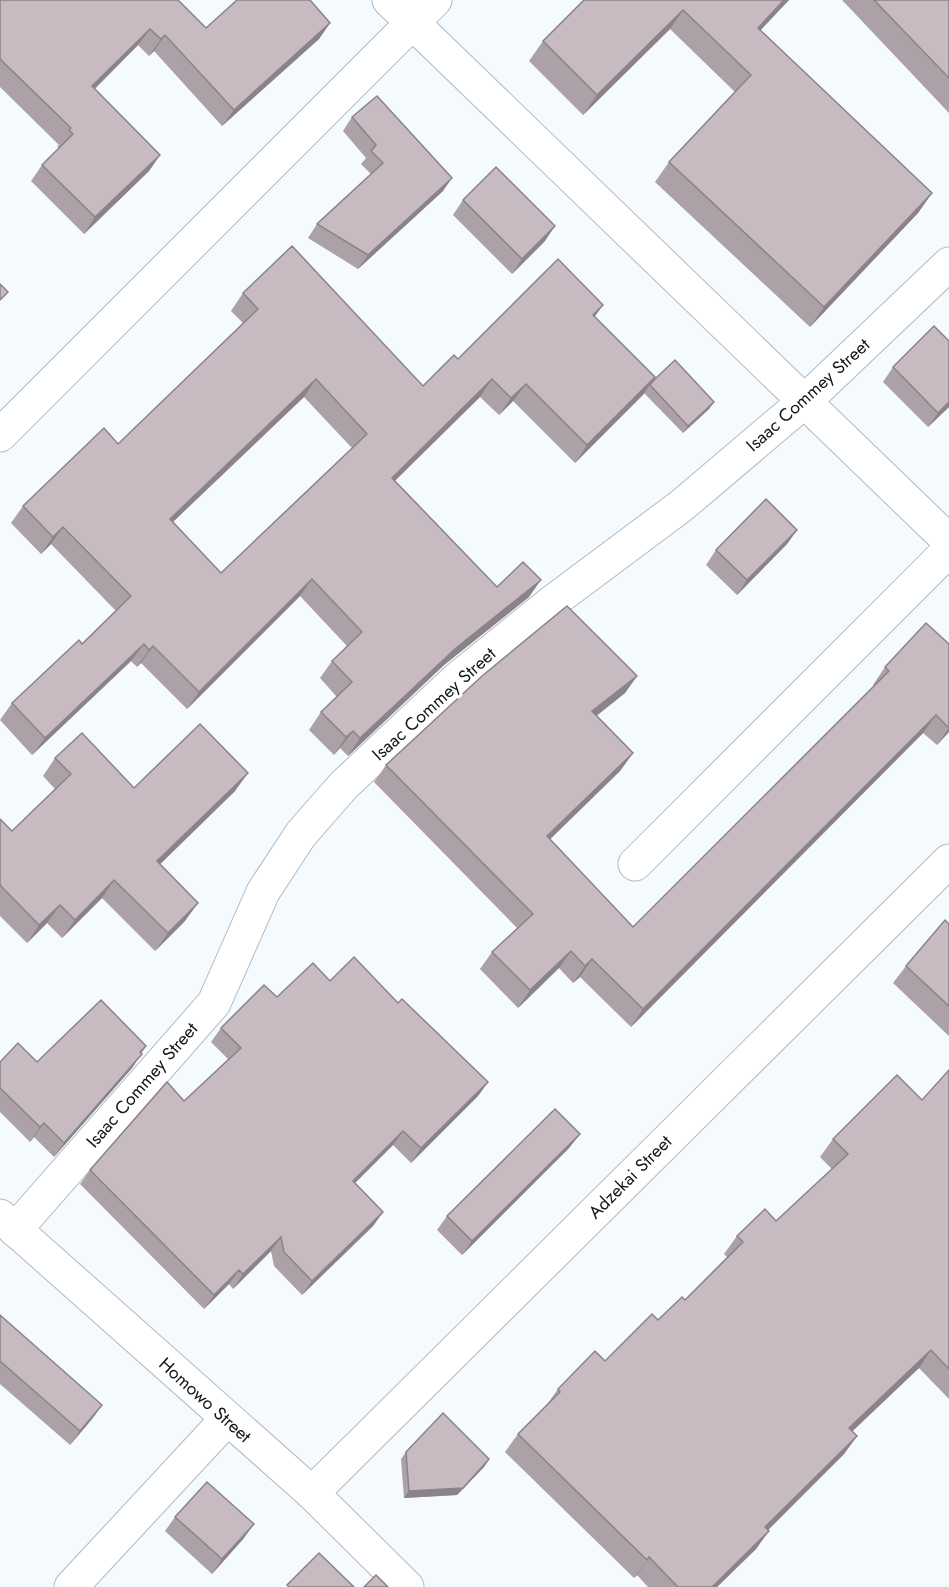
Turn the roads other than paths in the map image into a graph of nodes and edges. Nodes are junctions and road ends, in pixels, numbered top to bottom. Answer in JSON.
{"nodes":[{"id":1,"x":412,"y":7,"type":"edge"},
{"id":2,"x":949,"y":264,"type":"edge"},
{"id":3,"x":805,"y":401,"type":"junction"},
{"id":4,"x":0,"y":435,"type":"edge"},
{"id":5,"x":949,"y":541,"type":"edge"},
{"id":6,"x":949,"y":550,"type":"edge"},
{"id":7,"x":949,"y":861,"type":"edge"},
{"id":8,"x":635,"y":864,"type":"dead end"},
{"id":9,"x":8,"y":1223,"type":"edge"},
{"id":10,"x":227,"y":1419,"type":"junction"},
{"id":11,"x":312,"y":1493,"type":"junction"},
{"id":12,"x":71,"y":1587,"type":"edge"},
{"id":13,"x":406,"y":1587,"type":"edge"}],
"edges":[{"from":1,"to":3,"type":"street"},
{"from":1,"to":4,"type":"street"},
{"from":2,"to":3,"type":"street","name":"Isaac Commey Street"},
{"from":3,"to":5,"type":"street"},
{"from":3,"to":9,"type":"street","name":"Isaac Commey Street"},
{"from":6,"to":8,"type":"street"},
{"from":7,"to":11,"type":"street","name":"Adzekai Street"},
{"from":9,"to":10,"type":"street","name":"Homowo Street"},
{"from":10,"to":11,"type":"street","name":"Homowo Street"},
{"from":10,"to":12,"type":"street"},
{"from":11,"to":13,"type":"street","name":"Homowo Street"}]}
